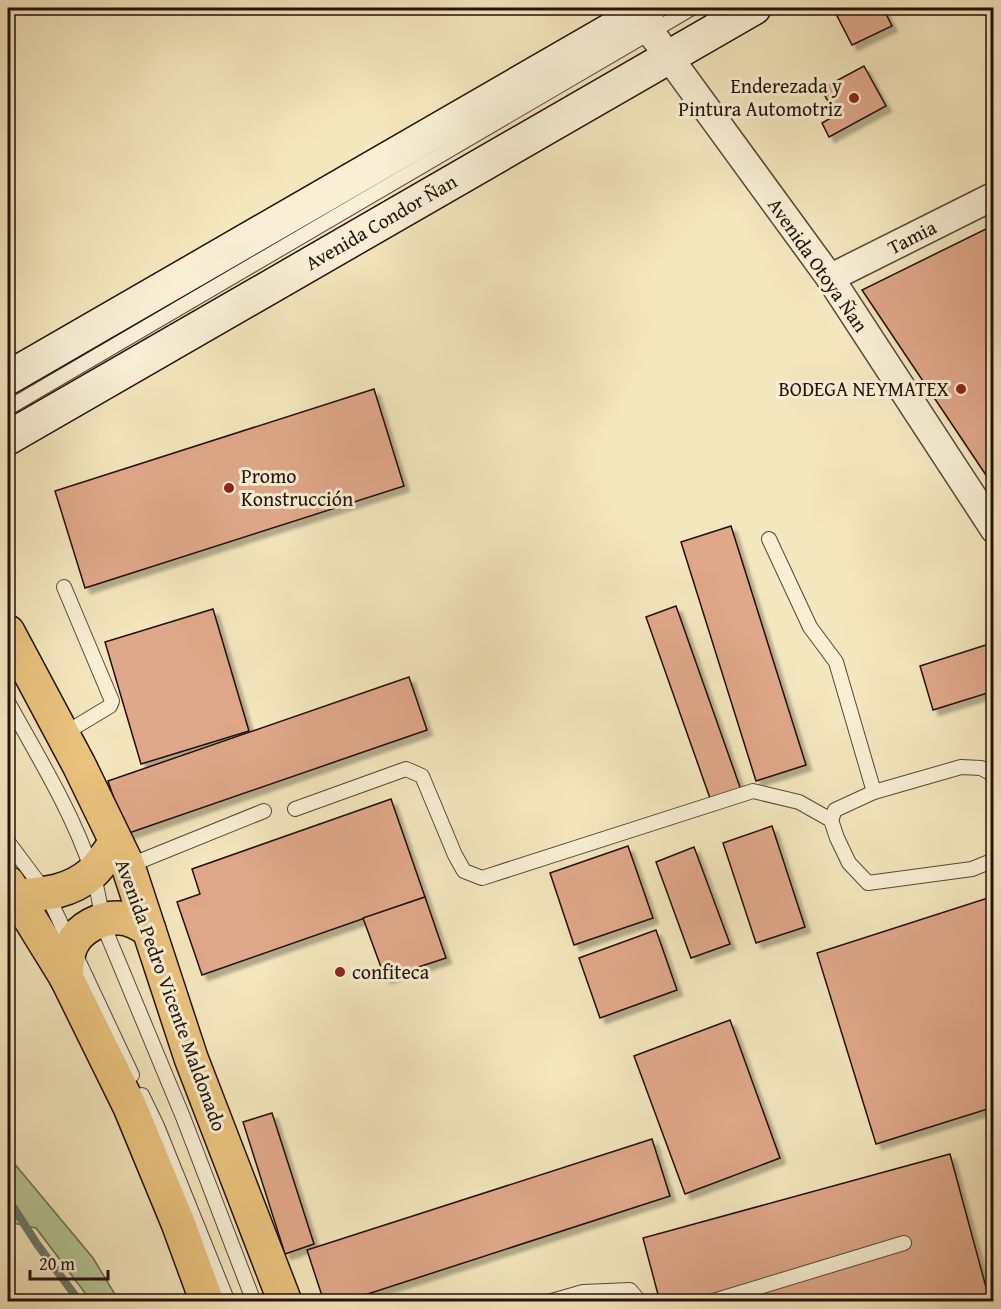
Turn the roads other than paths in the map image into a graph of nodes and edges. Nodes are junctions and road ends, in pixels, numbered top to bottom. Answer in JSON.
{"nodes":[{"id":1,"x":692,"y":8,"type":"edge"},
{"id":2,"x":754,"y":8,"type":"edge"},
{"id":3,"x":647,"y":23,"type":"edge"},
{"id":4,"x":993,"y":196,"type":"edge"},
{"id":5,"x":830,"y":278,"type":"junction"},
{"id":6,"x":8,"y":378,"type":"edge"},
{"id":7,"x":8,"y":408,"type":"edge"},
{"id":8,"x":8,"y":438,"type":"edge"},
{"id":9,"x":993,"y":529,"type":"edge"},
{"id":10,"x":769,"y":538,"type":"dead end"},
{"id":11,"x":64,"y":587,"type":"dead end"},
{"id":12,"x":8,"y":632,"type":"edge"},
{"id":13,"x":8,"y":702,"type":"edge"},
{"id":14,"x":62,"y":735,"type":"junction"},
{"id":15,"x":993,"y":775,"type":"edge"},
{"id":16,"x":874,"y":792,"type":"junction"},
{"id":17,"x":295,"y":810,"type":"dead end"},
{"id":18,"x":264,"y":811,"type":"dead end"},
{"id":19,"x":831,"y":820,"type":"junction"},
{"id":20,"x":8,"y":842,"type":"edge"},
{"id":21,"x":122,"y":854,"type":"junction"},
{"id":22,"x":993,"y":860,"type":"edge"},
{"id":23,"x":92,"y":872,"type":"junction"},
{"id":24,"x":23,"y":891,"type":"edge"},
{"id":25,"x":102,"y":920,"type":"junction"},
{"id":26,"x":149,"y":930,"type":"junction"},
{"id":27,"x":71,"y":945,"type":"junction"},
{"id":28,"x":66,"y":977,"type":"junction"},
{"id":29,"x":904,"y":1243,"type":"dead end"},
{"id":30,"x":207,"y":1302,"type":"edge"},
{"id":31,"x":228,"y":1302,"type":"edge"},
{"id":32,"x":254,"y":1302,"type":"edge"},
{"id":33,"x":285,"y":1302,"type":"edge"},
{"id":34,"x":548,"y":1302,"type":"edge"},
{"id":35,"x":640,"y":1302,"type":"edge"},
{"id":36,"x":710,"y":1302,"type":"edge"}],
"edges":[{"from":1,"to":3,"type":"lane"},
{"from":2,"to":3,"type":"main road","name":"Avenida Condor Ñan"},
{"from":3,"to":5,"type":"street","name":"Avenida Otoya Ñan"},
{"from":3,"to":6,"type":"main road","name":"Avenida Condor Ñan"},
{"from":3,"to":7,"type":"lane"},
{"from":3,"to":8,"type":"main road","name":"Avenida Condor Ñan"},
{"from":4,"to":5,"type":"street","name":"Tamia"},
{"from":5,"to":9,"type":"street","name":"Avenida Otoya Ñan"},
{"from":10,"to":16,"type":"lane"},
{"from":11,"to":14,"type":"lane"},
{"from":12,"to":14,"type":"main road","name":"Avenida Pedro Vicente Maldonado"},
{"from":13,"to":23,"type":"lane"},
{"from":14,"to":21,"type":"main road","name":"Avenida Pedro Vicente Maldonado"},
{"from":15,"to":16,"type":"lane"},
{"from":16,"to":19,"type":"lane"},
{"from":17,"to":19,"type":"lane"},
{"from":18,"to":21,"type":"lane"},
{"from":19,"to":22,"type":"lane"},
{"from":20,"to":24,"type":"lane"},
{"from":21,"to":23,"type":"main road"},
{"from":21,"to":26,"type":"main road","name":"Avenida Pedro Vicente Maldonado"},
{"from":23,"to":24,"type":"main road"},
{"from":23,"to":25,"type":"lane"},
{"from":24,"to":27,"type":"lane"},
{"from":24,"to":28,"type":"main road"},
{"from":25,"to":26,"type":"main road"},
{"from":25,"to":27,"type":"main road"},
{"from":25,"to":32,"type":"lane"},
{"from":26,"to":33,"type":"main road","name":"Avenida Pedro Vicente Maldonado"},
{"from":27,"to":28,"type":"main road"},
{"from":27,"to":31,"type":"lane"},
{"from":28,"to":30,"type":"main road"},
{"from":29,"to":36,"type":"lane"},
{"from":34,"to":35,"type":"lane"}]}
